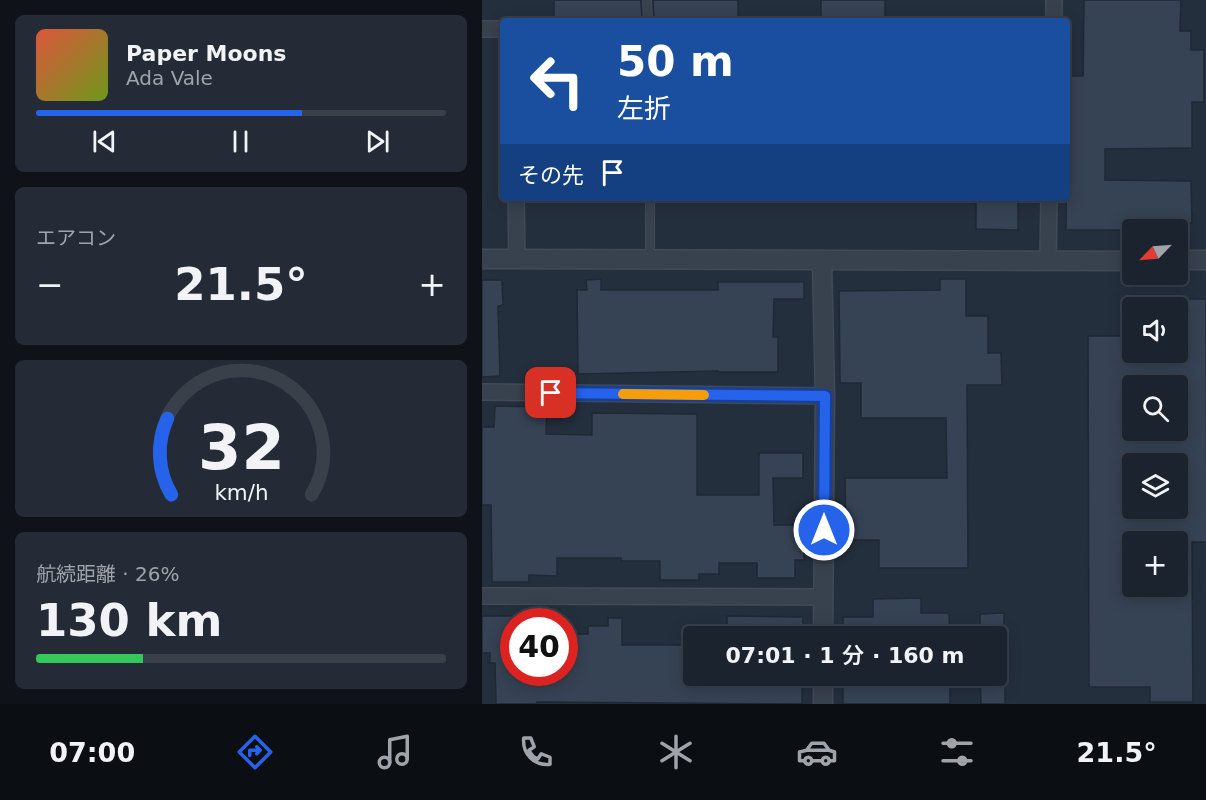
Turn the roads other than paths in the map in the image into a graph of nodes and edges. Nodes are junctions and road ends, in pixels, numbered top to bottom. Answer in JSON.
{"nodes":[{"id":1,"x":647,"y":0,"type":"edge"},
{"id":2,"x":1054,"y":0,"type":"edge"},
{"id":3,"x":648,"y":18,"type":"edge"},
{"id":4,"x":1054,"y":18,"type":"edge"},
{"id":5,"x":482,"y":29,"type":"edge"},
{"id":6,"x":500,"y":29,"type":"edge"},
{"id":7,"x":516,"y":201,"type":"edge"},
{"id":8,"x":650,"y":201,"type":"edge"},
{"id":9,"x":1049,"y":201,"type":"edge"},
{"id":10,"x":482,"y":259,"type":"edge"},
{"id":11,"x":517,"y":259,"type":"junction"},
{"id":12,"x":650,"y":259,"type":"junction"},
{"id":13,"x":1188,"y":260,"type":"edge"},
{"id":14,"x":1206,"y":260,"type":"edge"},
{"id":15,"x":822,"y":261,"type":"junction"},
{"id":16,"x":1048,"y":261,"type":"junction"},
{"id":17,"x":1122,"y":261,"type":"edge"},
{"id":18,"x":482,"y":392,"type":"edge"},
{"id":19,"x":825,"y":396,"type":"junction"},
{"id":20,"x":482,"y":596,"type":"edge"},
{"id":21,"x":824,"y":597,"type":"junction"},
{"id":22,"x":823,"y":626,"type":"edge"},
{"id":23,"x":823,"y":686,"type":"edge"},
{"id":24,"x":823,"y":704,"type":"edge"}],
"edges":[{"from":1,"to":3,"type":"lane"},
{"from":2,"to":4,"type":"street"},
{"from":5,"to":6,"type":"street"},
{"from":7,"to":11,"type":"street"},
{"from":8,"to":12,"type":"lane"},
{"from":9,"to":16,"type":"street"},
{"from":10,"to":11,"type":"street"},
{"from":11,"to":12,"type":"street"},
{"from":12,"to":15,"type":"street"},
{"from":13,"to":14,"type":"street"},
{"from":15,"to":16,"type":"street"},
{"from":15,"to":19,"type":"street"},
{"from":16,"to":17,"type":"street"},
{"from":18,"to":19,"type":"street"},
{"from":19,"to":21,"type":"street"},
{"from":20,"to":21,"type":"street"},
{"from":21,"to":22,"type":"street"},
{"from":23,"to":24,"type":"street"}]}
